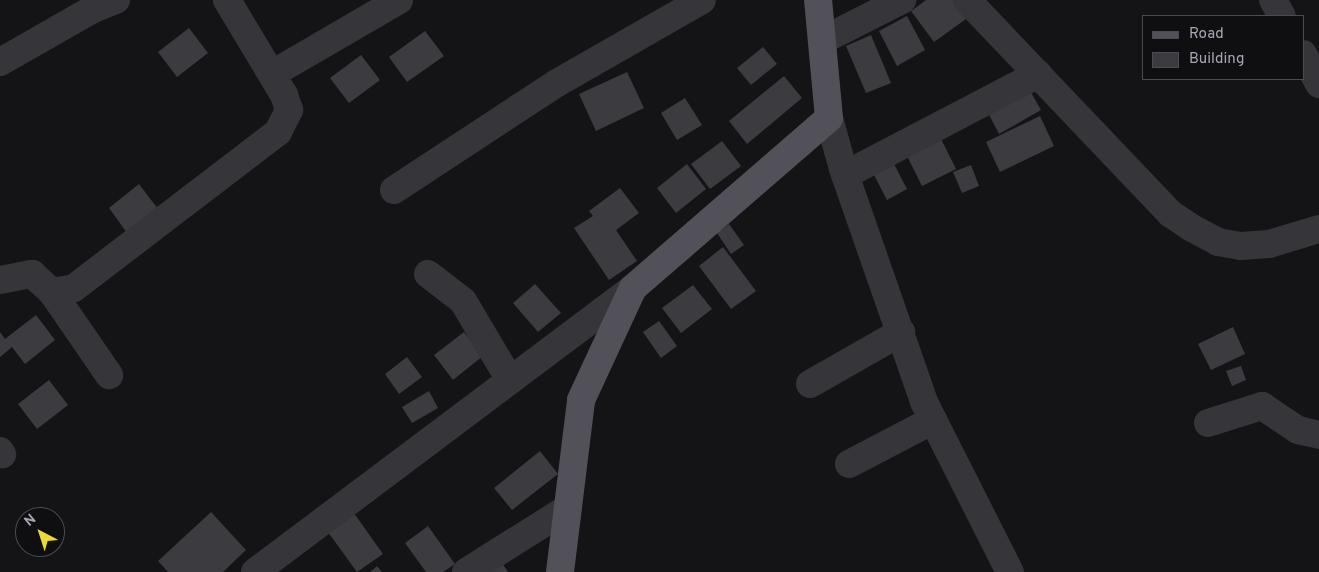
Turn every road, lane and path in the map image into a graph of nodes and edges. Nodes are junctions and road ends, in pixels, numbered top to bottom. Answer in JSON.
{"nodes":[{"id":1,"x":116,"y":0,"type":"edge"},
{"id":2,"x":227,"y":0,"type":"edge"},
{"id":3,"x":399,"y":0,"type":"edge"},
{"id":4,"x":702,"y":0,"type":"edge"},
{"id":5,"x":818,"y":0,"type":"edge"},
{"id":6,"x":902,"y":0,"type":"edge"},
{"id":7,"x":968,"y":0,"type":"edge"},
{"id":8,"x":1273,"y":0,"type":"edge"},
{"id":9,"x":1281,"y":15,"type":"edge"},
{"id":10,"x":822,"y":40,"type":"junction"},
{"id":11,"x":1304,"y":56,"type":"edge"},
{"id":12,"x":0,"y":62,"type":"edge"},
{"id":13,"x":272,"y":74,"type":"junction"},
{"id":14,"x":1038,"y":74,"type":"junction"},
{"id":15,"x":1319,"y":84,"type":"edge"},
{"id":16,"x":829,"y":118,"type":"junction"},
{"id":17,"x":845,"y":175,"type":"junction"},
{"id":18,"x":394,"y":190,"type":"dead end"},
{"id":19,"x":1319,"y":229,"type":"edge"},
{"id":20,"x":428,"y":274,"type":"dead end"},
{"id":21,"x":0,"y":280,"type":"edge"},
{"id":22,"x":633,"y":288,"type":"junction"},
{"id":23,"x":52,"y":292,"type":"junction"},
{"id":24,"x":901,"y":332,"type":"junction"},
{"id":25,"x":109,"y":376,"type":"dead end"},
{"id":26,"x":510,"y":380,"type":"junction"},
{"id":27,"x":810,"y":384,"type":"dead end"},
{"id":28,"x":933,"y":420,"type":"junction"},
{"id":29,"x":1208,"y":423,"type":"dead end"},
{"id":30,"x":1319,"y":436,"type":"edge"},
{"id":31,"x":849,"y":464,"type":"dead end"},
{"id":32,"x":568,"y":508,"type":"junction"},
{"id":33,"x":254,"y":572,"type":"edge"},
{"id":34,"x":466,"y":572,"type":"edge"},
{"id":35,"x":560,"y":572,"type":"edge"},
{"id":36,"x":1010,"y":572,"type":"edge"}],
"edges":[{"from":1,"to":12,"type":"street"},
{"from":2,"to":13,"type":"street"},
{"from":3,"to":13,"type":"street"},
{"from":4,"to":18,"type":"street"},
{"from":5,"to":10,"type":"main road"},
{"from":6,"to":10,"type":"street"},
{"from":7,"to":14,"type":"street"},
{"from":8,"to":9,"type":"street"},
{"from":10,"to":16,"type":"main road"},
{"from":11,"to":15,"type":"street"},
{"from":13,"to":23,"type":"street"},
{"from":14,"to":17,"type":"street"},
{"from":14,"to":19,"type":"street"},
{"from":16,"to":17,"type":"street"},
{"from":16,"to":22,"type":"main road"},
{"from":17,"to":24,"type":"street"},
{"from":20,"to":26,"type":"street"},
{"from":21,"to":23,"type":"street"},
{"from":22,"to":26,"type":"street"},
{"from":22,"to":32,"type":"main road"},
{"from":23,"to":25,"type":"street"},
{"from":24,"to":27,"type":"street"},
{"from":24,"to":28,"type":"street"},
{"from":26,"to":33,"type":"street"},
{"from":28,"to":31,"type":"street"},
{"from":28,"to":36,"type":"street"},
{"from":29,"to":30,"type":"street"},
{"from":32,"to":34,"type":"street"},
{"from":32,"to":35,"type":"main road"}]}
